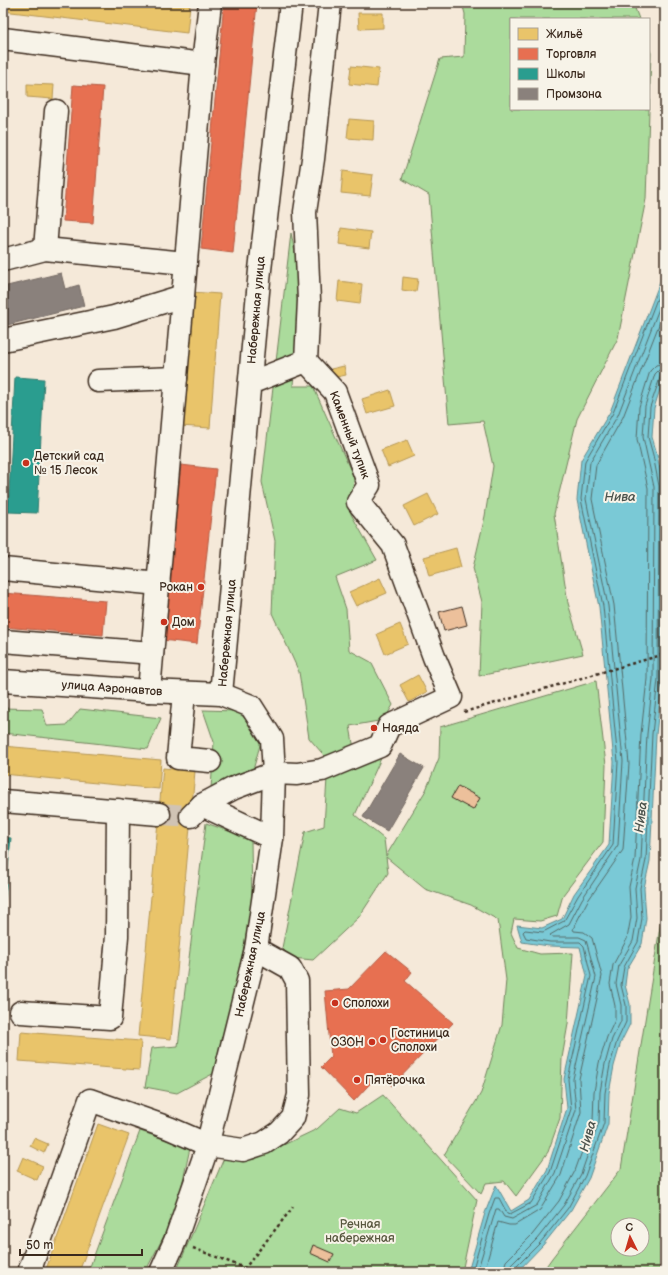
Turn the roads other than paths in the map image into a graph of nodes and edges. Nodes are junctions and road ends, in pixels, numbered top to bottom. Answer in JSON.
{"nodes":[{"id":1,"x":210,"y":3,"type":"edge"},
{"id":2,"x":291,"y":3,"type":"edge"},
{"id":3,"x":330,"y":3,"type":"edge"},
{"id":4,"x":3,"y":39,"type":"edge"},
{"id":5,"x":203,"y":64,"type":"junction"},
{"id":6,"x":56,"y":111,"type":"dead end"},
{"id":7,"x":45,"y":248,"type":"junction"},
{"id":8,"x":3,"y":260,"type":"edge"},
{"id":9,"x":185,"y":263,"type":"junction"},
{"id":10,"x":183,"y":296,"type":"junction"},
{"id":11,"x":3,"y":340,"type":"edge"},
{"id":12,"x":306,"y":361,"type":"junction"},
{"id":13,"x":176,"y":378,"type":"junction"},
{"id":14,"x":98,"y":381,"type":"dead end"},
{"id":15,"x":250,"y":383,"type":"junction"},
{"id":16,"x":3,"y":569,"type":"edge"},
{"id":17,"x":159,"y":584,"type":"junction"},
{"id":18,"x":3,"y":641,"type":"edge"},
{"id":19,"x":152,"y":653,"type":"junction"},
{"id":20,"x":3,"y":681,"type":"edge"},
{"id":21,"x":149,"y":691,"type":"junction"},
{"id":22,"x":184,"y":693,"type":"junction"},
{"id":23,"x":221,"y":694,"type":"junction"},
{"id":24,"x":210,"y":761,"type":"dead end"},
{"id":25,"x":274,"y":773,"type":"junction"},
{"id":26,"x":3,"y":801,"type":"edge"},
{"id":27,"x":118,"y":810,"type":"junction"},
{"id":28,"x":159,"y":814,"type":"tunnel mouth"},
{"id":29,"x":272,"y":838,"type":"junction"},
{"id":30,"x":256,"y":949,"type":"junction"},
{"id":31,"x":21,"y":1012,"type":"dead end"},
{"id":32,"x":208,"y":1145,"type":"junction"},
{"id":33,"x":29,"y":1272,"type":"edge"},
{"id":34,"x":161,"y":1272,"type":"edge"}],
"edges":[{"from":1,"to":5,"type":"street"},
{"from":2,"to":15,"type":"street","name":"Набережная улица"},
{"from":3,"to":12,"type":"street"},
{"from":4,"to":5,"type":"street"},
{"from":5,"to":9,"type":"street"},
{"from":6,"to":7,"type":"street"},
{"from":7,"to":8,"type":"street"},
{"from":7,"to":9,"type":"street"},
{"from":9,"to":10,"type":"street"},
{"from":10,"to":11,"type":"street"},
{"from":10,"to":13,"type":"street"},
{"from":12,"to":15,"type":"street"},
{"from":12,"to":25,"type":"street","name":"Каменный тупик"},
{"from":13,"to":14,"type":"street"},
{"from":13,"to":17,"type":"street"},
{"from":15,"to":23,"type":"street","name":"Набережная улица"},
{"from":16,"to":17,"type":"street"},
{"from":17,"to":19,"type":"street"},
{"from":18,"to":19,"type":"street"},
{"from":19,"to":21,"type":"street"},
{"from":20,"to":21,"type":"street","name":"улица Аэронавтов"},
{"from":21,"to":22,"type":"street","name":"улица Аэронавтов"},
{"from":22,"to":23,"type":"street","name":"улица Аэронавтов"},
{"from":22,"to":24,"type":"street"},
{"from":23,"to":25,"type":"street","name":"Набережная улица"},
{"from":25,"to":29,"type":"street","name":"Набережная улица"},
{"from":25,"to":29,"type":"street"},
{"from":26,"to":27,"type":"street"},
{"from":27,"to":28,"type":"street"},
{"from":27,"to":31,"type":"street"},
{"from":29,"to":30,"type":"street","name":"Набережная улица"},
{"from":30,"to":32,"type":"street","name":"Набережная улица"},
{"from":30,"to":32,"type":"street"},
{"from":32,"to":33,"type":"street"},
{"from":32,"to":34,"type":"street","name":"Набережная улица"}]}
